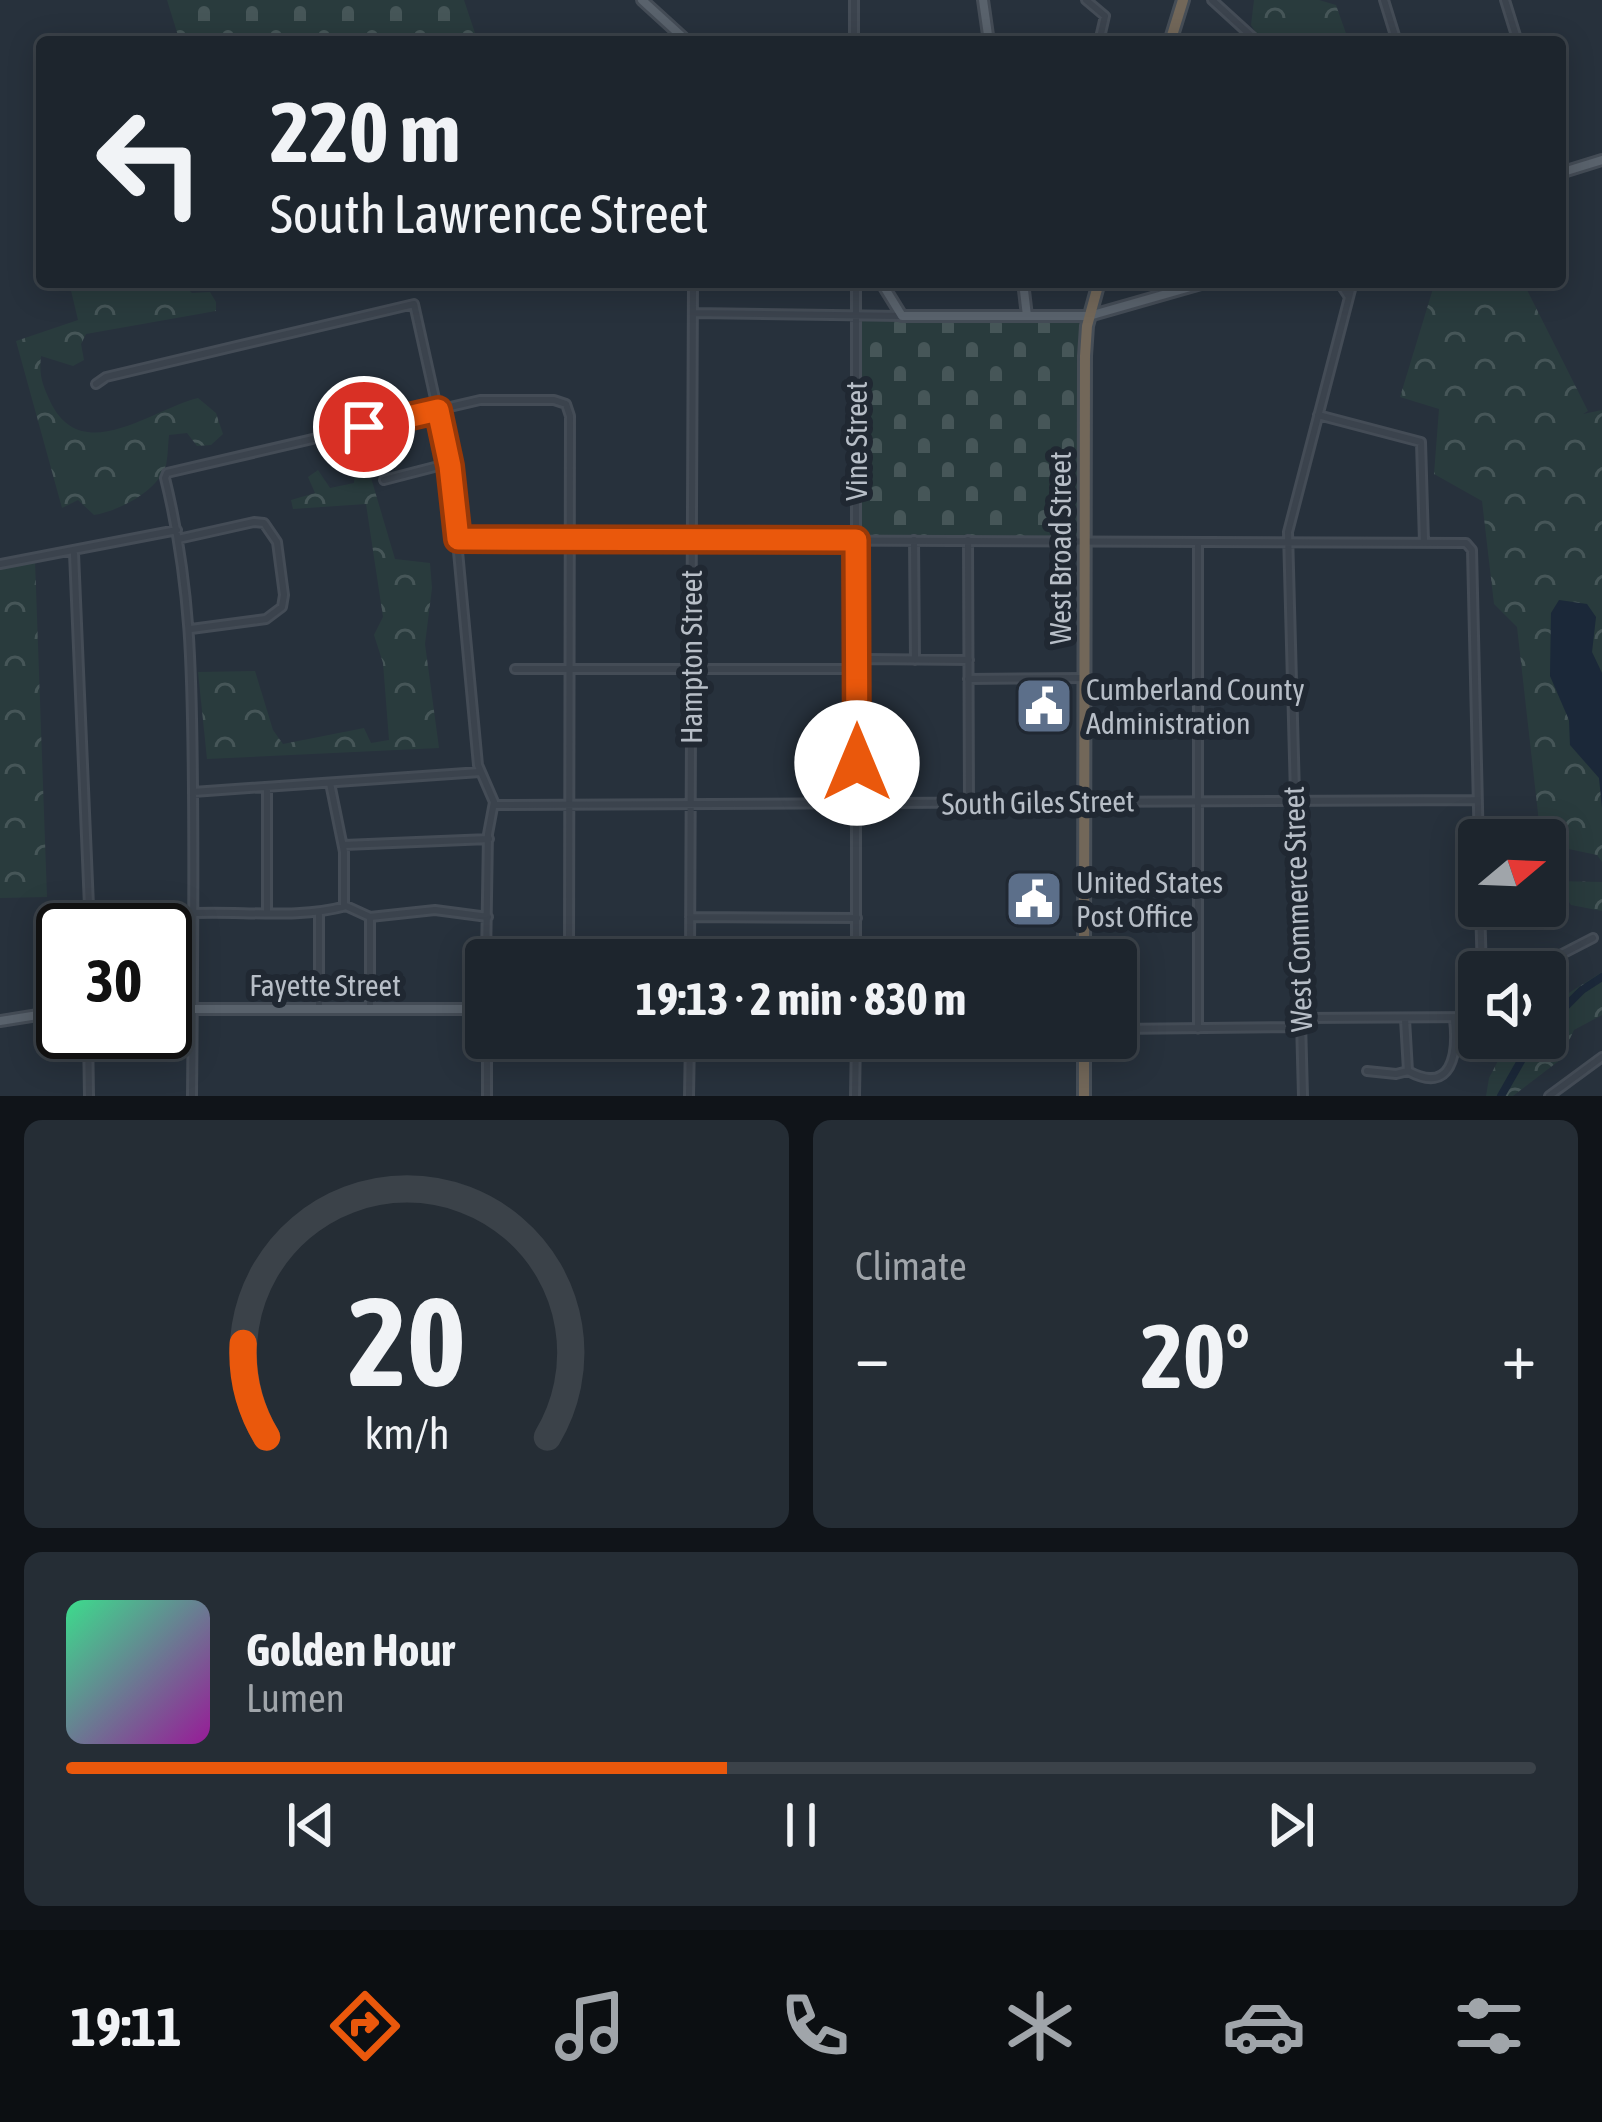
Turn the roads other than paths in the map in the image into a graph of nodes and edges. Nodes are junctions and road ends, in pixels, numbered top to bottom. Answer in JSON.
{"nodes":[{"id":1,"x":642,"y":0,"type":"edge"},
{"id":2,"x":854,"y":0,"type":"edge"},
{"id":3,"x":983,"y":0,"type":"edge"},
{"id":4,"x":1086,"y":0,"type":"edge"},
{"id":5,"x":1183,"y":0,"type":"edge"},
{"id":6,"x":1212,"y":0,"type":"edge"},
{"id":7,"x":1384,"y":0,"type":"edge"},
{"id":8,"x":1504,"y":0,"type":"edge"},
{"id":9,"x":681,"y":36,"type":"edge"},
{"id":10,"x":854,"y":36,"type":"edge"},
{"id":11,"x":988,"y":36,"type":"edge"},
{"id":12,"x":1100,"y":36,"type":"edge"},
{"id":13,"x":1172,"y":36,"type":"edge"},
{"id":14,"x":1251,"y":36,"type":"edge"},
{"id":15,"x":1395,"y":36,"type":"edge"},
{"id":16,"x":1515,"y":36,"type":"edge"},
{"id":17,"x":1602,"y":160,"type":"edge"},
{"id":18,"x":1566,"y":171,"type":"edge"},
{"id":19,"x":693,"y":288,"type":"edge"},
{"id":20,"x":856,"y":288,"type":"edge"},
{"id":21,"x":885,"y":288,"type":"edge"},
{"id":22,"x":1023,"y":288,"type":"edge"},
{"id":23,"x":1097,"y":288,"type":"edge"},
{"id":24,"x":1187,"y":288,"type":"edge"},
{"id":25,"x":1343,"y":288,"type":"edge"},
{"id":26,"x":1352,"y":288,"type":"edge"},
{"id":27,"x":1349,"y":297,"type":"junction"},
{"id":28,"x":692,"y":313,"type":"junction"},
{"id":29,"x":856,"y":314,"type":"junction"},
{"id":30,"x":902,"y":316,"type":"junction"},
{"id":31,"x":1027,"y":316,"type":"junction"},
{"id":32,"x":1089,"y":316,"type":"junction"},
{"id":33,"x":96,"y":384,"type":"dead end"},
{"id":34,"x":438,"y":410,"type":"junction"},
{"id":35,"x":1318,"y":415,"type":"junction"},
{"id":36,"x":450,"y":463,"type":"junction"},
{"id":37,"x":384,"y":480,"type":"dead end"},
{"id":38,"x":178,"y":534,"type":"junction"},
{"id":39,"x":458,"y":539,"type":"junction"},
{"id":40,"x":571,"y":539,"type":"junction"},
{"id":41,"x":692,"y":539,"type":"junction"},
{"id":42,"x":856,"y":540,"type":"junction"},
{"id":43,"x":914,"y":540,"type":"junction"},
{"id":44,"x":968,"y":540,"type":"junction"},
{"id":45,"x":1084,"y":541,"type":"junction"},
{"id":46,"x":1198,"y":542,"type":"junction"},
{"id":47,"x":1288,"y":542,"type":"junction"},
{"id":48,"x":1424,"y":542,"type":"junction"},
{"id":49,"x":74,"y":553,"type":"junction"},
{"id":50,"x":0,"y":565,"type":"edge"},
{"id":51,"x":191,"y":629,"type":"junction"},
{"id":52,"x":915,"y":660,"type":"junction"},
{"id":53,"x":968,"y":660,"type":"junction"},
{"id":54,"x":856,"y":663,"type":"junction"},
{"id":55,"x":691,"y":668,"type":"junction"},
{"id":56,"x":515,"y":669,"type":"dead end"},
{"id":57,"x":570,"y":669,"type":"junction"},
{"id":58,"x":1084,"y":678,"type":"junction"},
{"id":59,"x":968,"y":679,"type":"junction"},
{"id":60,"x":480,"y":772,"type":"junction"},
{"id":61,"x":330,"y":783,"type":"junction"},
{"id":62,"x":267,"y":787,"type":"junction"},
{"id":63,"x":193,"y":791,"type":"junction"},
{"id":64,"x":1294,"y":800,"type":"junction"},
{"id":65,"x":1478,"y":800,"type":"junction"},
{"id":66,"x":1198,"y":801,"type":"junction"},
{"id":67,"x":1084,"y":802,"type":"junction"},
{"id":68,"x":968,"y":803,"type":"junction"},
{"id":69,"x":857,"y":804,"type":"junction"},
{"id":70,"x":494,"y":805,"type":"junction"},
{"id":71,"x":569,"y":806,"type":"junction"},
{"id":72,"x":690,"y":806,"type":"junction"},
{"id":73,"x":1478,"y":819,"type":"edge"},
{"id":74,"x":489,"y":839,"type":"junction"},
{"id":75,"x":344,"y":845,"type":"junction"},
{"id":76,"x":89,"y":903,"type":"edge"},
{"id":77,"x":344,"y":906,"type":"junction"},
{"id":78,"x":267,"y":911,"type":"junction"},
{"id":79,"x":195,"y":914,"type":"junction"},
{"id":80,"x":319,"y":914,"type":"junction"},
{"id":81,"x":690,"y":916,"type":"junction"},
{"id":82,"x":370,"y":917,"type":"junction"},
{"id":83,"x":488,"y":917,"type":"junction"},
{"id":84,"x":856,"y":918,"type":"junction"},
{"id":85,"x":1593,"y":938,"type":"dead end"},
{"id":86,"x":487,"y":939,"type":"edge"},
{"id":87,"x":569,"y":939,"type":"edge"},
{"id":88,"x":690,"y":939,"type":"edge"},
{"id":89,"x":856,"y":939,"type":"edge"},
{"id":90,"x":1084,"y":939,"type":"edge"},
{"id":91,"x":1566,"y":952,"type":"edge"},
{"id":92,"x":195,"y":1009,"type":"junction"},
{"id":93,"x":320,"y":1009,"type":"junction"},
{"id":94,"x":370,"y":1009,"type":"junction"},
{"id":95,"x":465,"y":1009,"type":"edge"},
{"id":96,"x":36,"y":1015,"type":"edge"},
{"id":97,"x":1406,"y":1019,"type":"junction"},
{"id":98,"x":1454,"y":1019,"type":"junction"},
{"id":99,"x":1458,"y":1019,"type":"edge"},
{"id":100,"x":0,"y":1021,"type":"edge"},
{"id":101,"x":1301,"y":1023,"type":"junction"},
{"id":102,"x":1137,"y":1029,"type":"edge"},
{"id":103,"x":1198,"y":1029,"type":"junction"},
{"id":104,"x":1602,"y":1058,"type":"edge"},
{"id":105,"x":88,"y":1059,"type":"edge"},
{"id":106,"x":487,"y":1059,"type":"edge"},
{"id":107,"x":690,"y":1059,"type":"edge"},
{"id":108,"x":856,"y":1059,"type":"edge"},
{"id":109,"x":1084,"y":1059,"type":"edge"},
{"id":110,"x":1367,"y":1071,"type":"dead end"},
{"id":111,"x":1408,"y":1071,"type":"junction"},
{"id":112,"x":89,"y":1096,"type":"edge"},
{"id":113,"x":193,"y":1096,"type":"edge"},
{"id":114,"x":487,"y":1096,"type":"edge"},
{"id":115,"x":689,"y":1096,"type":"edge"},
{"id":116,"x":855,"y":1096,"type":"edge"},
{"id":117,"x":1084,"y":1096,"type":"edge"},
{"id":118,"x":1303,"y":1096,"type":"edge"},
{"id":119,"x":1549,"y":1096,"type":"edge"}],
"edges":[{"from":1,"to":9,"type":"main road"},
{"from":2,"to":10,"type":"street"},
{"from":3,"to":11,"type":"main road"},
{"from":4,"to":12,"type":"street"},
{"from":5,"to":13,"type":"highway"},
{"from":6,"to":14,"type":"street"},
{"from":7,"to":15,"type":"street"},
{"from":8,"to":16,"type":"street"},
{"from":17,"to":18,"type":"main road"},
{"from":19,"to":28,"type":"street","name":"Hampton Street"},
{"from":20,"to":29,"type":"street","name":"Vine Street"},
{"from":21,"to":30,"type":"main road"},
{"from":22,"to":31,"type":"main road"},
{"from":23,"to":32,"type":"highway","name":"West Broad Street"},
{"from":24,"to":32,"type":"main road"},
{"from":25,"to":27,"type":"street"},
{"from":26,"to":27,"type":"street","name":"West Commerce Street"},
{"from":27,"to":35,"type":"street","name":"West Commerce Street"},
{"from":28,"to":29,"type":"street"},
{"from":28,"to":41,"type":"street","name":"Hampton Street"},
{"from":29,"to":30,"type":"street"},
{"from":29,"to":42,"type":"street","name":"Vine Street"},
{"from":30,"to":31,"type":"main road"},
{"from":31,"to":32,"type":"main road"},
{"from":32,"to":45,"type":"highway","name":"West Broad Street"},
{"from":33,"to":34,"type":"street"},
{"from":34,"to":36,"type":"street"},
{"from":34,"to":38,"type":"street"},
{"from":34,"to":40,"type":"street"},
{"from":35,"to":47,"type":"street","name":"West Commerce Street"},
{"from":35,"to":48,"type":"street"},
{"from":36,"to":37,"type":"street"},
{"from":36,"to":39,"type":"street"},
{"from":38,"to":49,"type":"street"},
{"from":38,"to":51,"type":"street"},
{"from":38,"to":51,"type":"street"},
{"from":39,"to":40,"type":"street"},
{"from":39,"to":60,"type":"street"},
{"from":40,"to":41,"type":"street"},
{"from":40,"to":57,"type":"street"},
{"from":41,"to":42,"type":"street"},
{"from":41,"to":55,"type":"street","name":"Hampton Street"},
{"from":42,"to":43,"type":"street"},
{"from":42,"to":54,"type":"street","name":"Vine Street"},
{"from":43,"to":44,"type":"street"},
{"from":43,"to":52,"type":"street"},
{"from":44,"to":45,"type":"street"},
{"from":44,"to":53,"type":"street"},
{"from":45,"to":46,"type":"street"},
{"from":45,"to":58,"type":"highway","name":"West Broad Street"},
{"from":46,"to":47,"type":"street"},
{"from":46,"to":66,"type":"street"},
{"from":47,"to":48,"type":"street"},
{"from":47,"to":64,"type":"street","name":"West Commerce Street"},
{"from":48,"to":65,"type":"street"},
{"from":49,"to":50,"type":"street"},
{"from":49,"to":76,"type":"street"},
{"from":51,"to":63,"type":"street"},
{"from":52,"to":53,"type":"street"},
{"from":52,"to":54,"type":"street"},
{"from":53,"to":59,"type":"street"},
{"from":54,"to":55,"type":"street"},
{"from":54,"to":69,"type":"street","name":"Vine Street"},
{"from":55,"to":57,"type":"street"},
{"from":55,"to":72,"type":"street","name":"Hampton Street"},
{"from":56,"to":57,"type":"street"},
{"from":57,"to":71,"type":"street"},
{"from":58,"to":59,"type":"street"},
{"from":58,"to":67,"type":"highway","name":"West Broad Street"},
{"from":59,"to":68,"type":"street"},
{"from":60,"to":61,"type":"street"},
{"from":60,"to":70,"type":"street"},
{"from":61,"to":62,"type":"street"},
{"from":61,"to":75,"type":"street"},
{"from":62,"to":63,"type":"street"},
{"from":62,"to":78,"type":"street"},
{"from":63,"to":79,"type":"street"},
{"from":64,"to":65,"type":"street","name":"South Giles Street"},
{"from":64,"to":66,"type":"street","name":"South Giles Street"},
{"from":64,"to":101,"type":"street","name":"West Commerce Street"},
{"from":65,"to":73,"type":"street"},
{"from":66,"to":67,"type":"street","name":"South Giles Street"},
{"from":66,"to":103,"type":"street"},
{"from":67,"to":68,"type":"street","name":"South Giles Street"},
{"from":67,"to":90,"type":"highway","name":"West Broad Street"},
{"from":68,"to":69,"type":"street","name":"South Giles Street"},
{"from":69,"to":72,"type":"street","name":"South Giles Street"},
{"from":69,"to":84,"type":"street","name":"Vine Street"},
{"from":70,"to":71,"type":"street","name":"South Giles Street"},
{"from":70,"to":74,"type":"street"},
{"from":71,"to":72,"type":"street","name":"South Giles Street"},
{"from":71,"to":87,"type":"street"},
{"from":72,"to":81,"type":"street","name":"Hampton Street"},
{"from":74,"to":75,"type":"street"},
{"from":74,"to":83,"type":"street"},
{"from":75,"to":77,"type":"street"},
{"from":77,"to":80,"type":"street"},
{"from":77,"to":82,"type":"street"},
{"from":78,"to":79,"type":"street"},
{"from":78,"to":80,"type":"street"},
{"from":79,"to":92,"type":"street"},
{"from":80,"to":93,"type":"street"},
{"from":81,"to":84,"type":"street"},
{"from":81,"to":88,"type":"street","name":"Hampton Street"},
{"from":82,"to":83,"type":"street"},
{"from":82,"to":94,"type":"street"},
{"from":83,"to":86,"type":"street"},
{"from":84,"to":89,"type":"street","name":"Vine Street"},
{"from":85,"to":91,"type":"street"},
{"from":92,"to":93,"type":"main road","name":"Fayette Street"},
{"from":92,"to":113,"type":"street"},
{"from":93,"to":94,"type":"main road","name":"Fayette Street"},
{"from":94,"to":95,"type":"main road","name":"Fayette Street"},
{"from":96,"to":100,"type":"main road"},
{"from":97,"to":98,"type":"street"},
{"from":97,"to":101,"type":"street"},
{"from":97,"to":111,"type":"street"},
{"from":98,"to":99,"type":"street"},
{"from":98,"to":111,"type":"street"},
{"from":101,"to":103,"type":"street"},
{"from":101,"to":118,"type":"street","name":"West Commerce Street"},
{"from":102,"to":103,"type":"street"},
{"from":104,"to":119,"type":"street"},
{"from":105,"to":112,"type":"street"},
{"from":106,"to":114,"type":"street"},
{"from":107,"to":115,"type":"street"},
{"from":108,"to":116,"type":"street"},
{"from":109,"to":117,"type":"highway"},
{"from":110,"to":111,"type":"street"}]}
